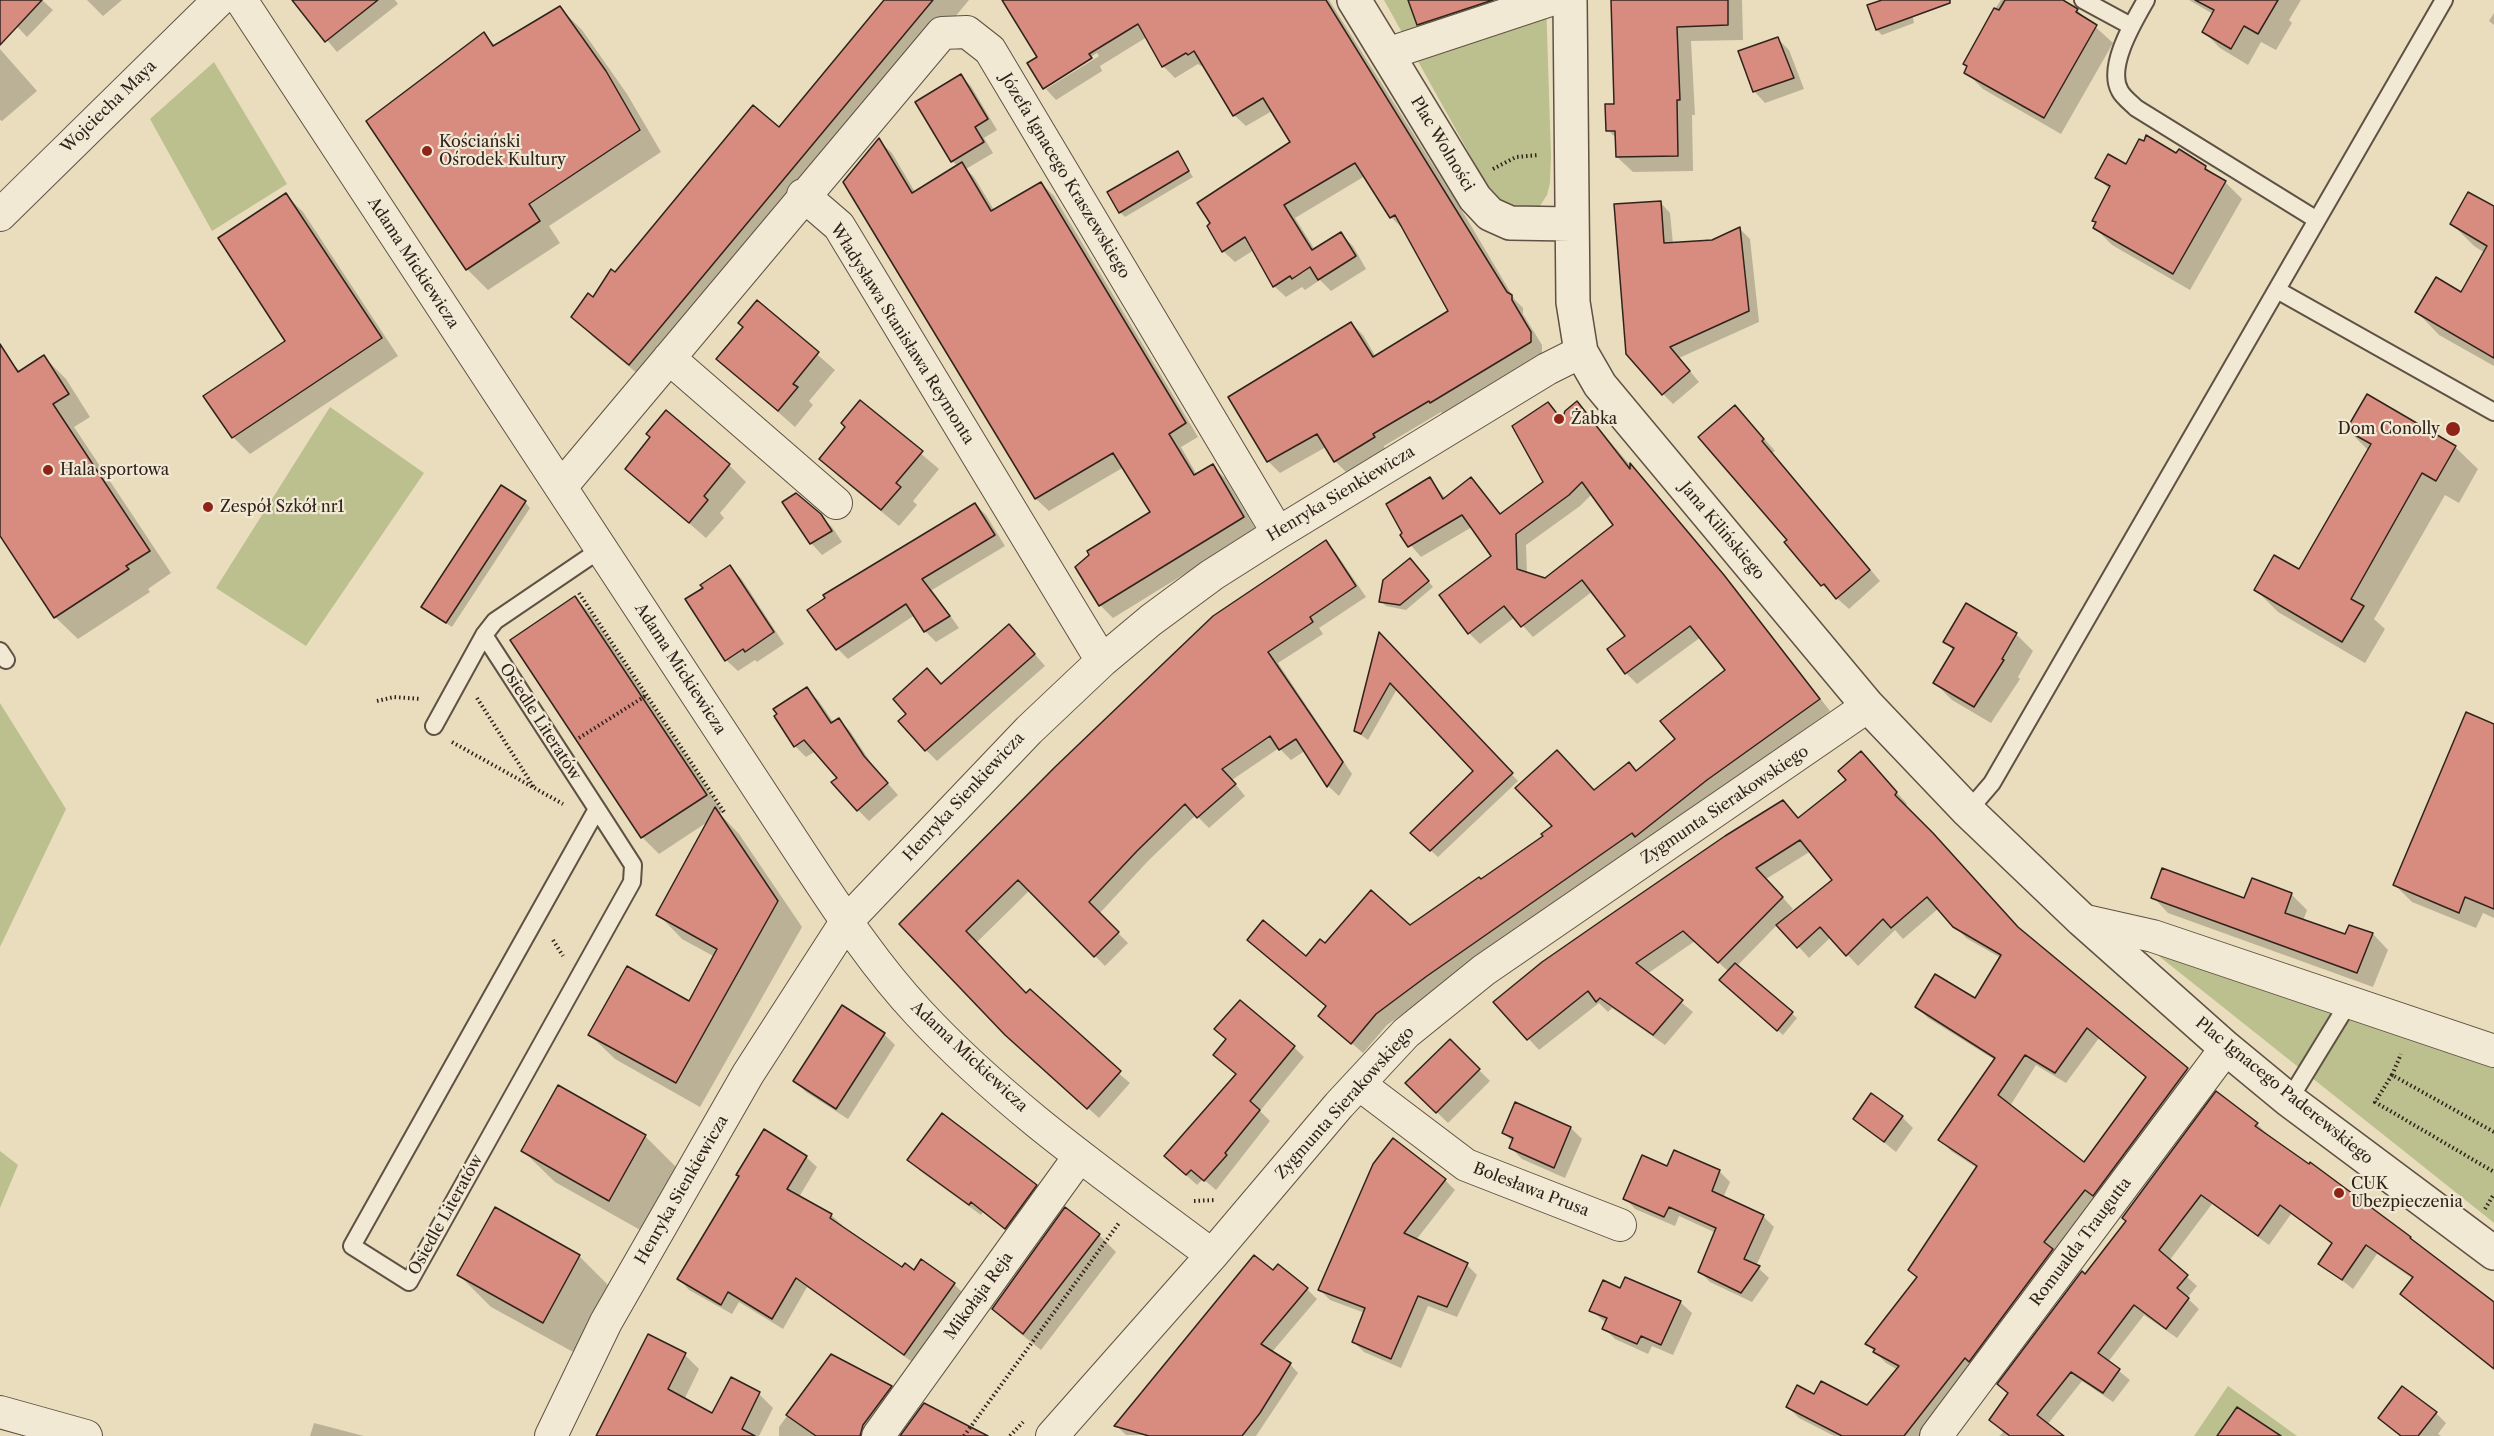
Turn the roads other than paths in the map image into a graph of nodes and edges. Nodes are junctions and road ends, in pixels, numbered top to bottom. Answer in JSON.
{"nodes":[{"id":1,"x":219,"y":0,"type":"edge"},
{"id":2,"x":241,"y":0,"type":"edge"},
{"id":3,"x":1354,"y":0,"type":"edge"},
{"id":4,"x":1550,"y":0,"type":"edge"},
{"id":5,"x":1570,"y":0,"type":"edge"},
{"id":6,"x":2083,"y":0,"type":"edge"},
{"id":7,"x":2146,"y":0,"type":"edge"},
{"id":8,"x":2444,"y":0,"type":"edge"},
{"id":9,"x":2131,"y":26,"type":"junction"},
{"id":10,"x":1387,"y":54,"type":"junction"},
{"id":11,"x":804,"y":195,"type":"junction"},
{"id":12,"x":0,"y":215,"type":"edge"},
{"id":13,"x":2317,"y":220,"type":"junction"},
{"id":14,"x":1571,"y":225,"type":"junction"},
{"id":15,"x":2277,"y":290,"type":"junction"},
{"id":16,"x":1581,"y":352,"type":"junction"},
{"id":17,"x":669,"y":358,"type":"junction"},
{"id":18,"x":2494,"y":412,"type":"edge"},
{"id":19,"x":561,"y":487,"type":"junction"},
{"id":20,"x":836,"y":503,"type":"dead end"},
{"id":21,"x":1278,"y":533,"type":"junction"},
{"id":22,"x":601,"y":549,"type":"junction"},
{"id":23,"x":484,"y":636,"type":"junction"},
{"id":24,"x":1102,"y":661,"type":"junction"},
{"id":25,"x":1868,"y":706,"type":"junction"},
{"id":26,"x":434,"y":726,"type":"road end"},
{"id":27,"x":597,"y":809,"type":"junction"},
{"id":28,"x":1968,"y":811,"type":"junction"},
{"id":29,"x":2082,"y":920,"type":"junction"},
{"id":30,"x":846,"y":922,"type":"junction"},
{"id":31,"x":2349,"y":1002,"type":"junction"},
{"id":32,"x":2226,"y":1048,"type":"junction"},
{"id":33,"x":2494,"y":1051,"type":"edge"},
{"id":34,"x":1359,"y":1084,"type":"junction"},
{"id":35,"x":2289,"y":1100,"type":"junction"},
{"id":36,"x":1079,"y":1157,"type":"junction"},
{"id":37,"x":1620,"y":1225,"type":"dead end"},
{"id":38,"x":2494,"y":1253,"type":"edge"},
{"id":39,"x":1212,"y":1255,"type":"junction"},
{"id":40,"x":0,"y":1412,"type":"edge"},
{"id":41,"x":86,"y":1436,"type":"edge"},
{"id":42,"x":551,"y":1436,"type":"edge"},
{"id":43,"x":878,"y":1436,"type":"edge"},
{"id":44,"x":1052,"y":1436,"type":"edge"},
{"id":45,"x":1936,"y":1436,"type":"edge"}],
"edges":[{"from":1,"to":12,"type":"street","name":"Wojciecha Maya"},
{"from":2,"to":19,"type":"street","name":"Adama Mickiewicza"},
{"from":3,"to":10,"type":"street","name":"Plac Wolności"},
{"from":4,"to":10,"type":"street"},
{"from":5,"to":14,"type":"street"},
{"from":6,"to":9,"type":"lane"},
{"from":7,"to":9,"type":"lane"},
{"from":8,"to":13,"type":"lane"},
{"from":9,"to":13,"type":"lane"},
{"from":10,"to":14,"type":"street","name":"Plac Wolności"},
{"from":11,"to":17,"type":"street"},
{"from":11,"to":21,"type":"street","name":"Józefa Ignacego Kraszewskiego"},
{"from":11,"to":24,"type":"street","name":"Władysława Stanisława Reymonta"},
{"from":13,"to":15,"type":"lane"},
{"from":14,"to":16,"type":"street"},
{"from":15,"to":18,"type":"lane"},
{"from":15,"to":28,"type":"lane"},
{"from":16,"to":21,"type":"street","name":"Henryka Sienkiewicza"},
{"from":16,"to":25,"type":"street","name":"Jana Kilińskiego"},
{"from":17,"to":19,"type":"street"},
{"from":17,"to":20,"type":"street"},
{"from":19,"to":22,"type":"street","name":"Adama Mickiewicza"},
{"from":21,"to":24,"type":"street","name":"Henryka Sienkiewicza"},
{"from":22,"to":23,"type":"lane"},
{"from":22,"to":30,"type":"street","name":"Adama Mickiewicza"},
{"from":23,"to":26,"type":"lane"},
{"from":23,"to":27,"type":"lane","name":"Osiedle Literatów"},
{"from":24,"to":30,"type":"street","name":"Henryka Sienkiewicza"},
{"from":25,"to":28,"type":"street","name":"Plac Ignacego Paderewskiego"},
{"from":25,"to":34,"type":"street","name":"Zygmunta Sierakowskiego"},
{"from":27,"to":27,"type":"lane","name":"Osiedle Literatów"},
{"from":28,"to":29,"type":"street","name":"Plac Ignacego Paderewskiego"},
{"from":29,"to":31,"type":"street"},
{"from":29,"to":32,"type":"street","name":"Plac Ignacego Paderewskiego"},
{"from":30,"to":36,"type":"street","name":"Adama Mickiewicza"},
{"from":30,"to":42,"type":"street","name":"Henryka Sienkiewicza"},
{"from":31,"to":33,"type":"street"},
{"from":31,"to":35,"type":"lane"},
{"from":32,"to":35,"type":"street","name":"Plac Ignacego Paderewskiego"},
{"from":32,"to":45,"type":"street","name":"Romualda Traugutta"},
{"from":34,"to":37,"type":"street","name":"Bolesława Prusa"},
{"from":34,"to":39,"type":"street","name":"Zygmunta Sierakowskiego"},
{"from":35,"to":38,"type":"street","name":"Plac Ignacego Paderewskiego"},
{"from":36,"to":39,"type":"street","name":"Adama Mickiewicza"},
{"from":36,"to":43,"type":"street","name":"Mikołaja Reja"},
{"from":39,"to":44,"type":"street","name":"Zygmunta Sierakowskiego"},
{"from":40,"to":41,"type":"street"}]}
